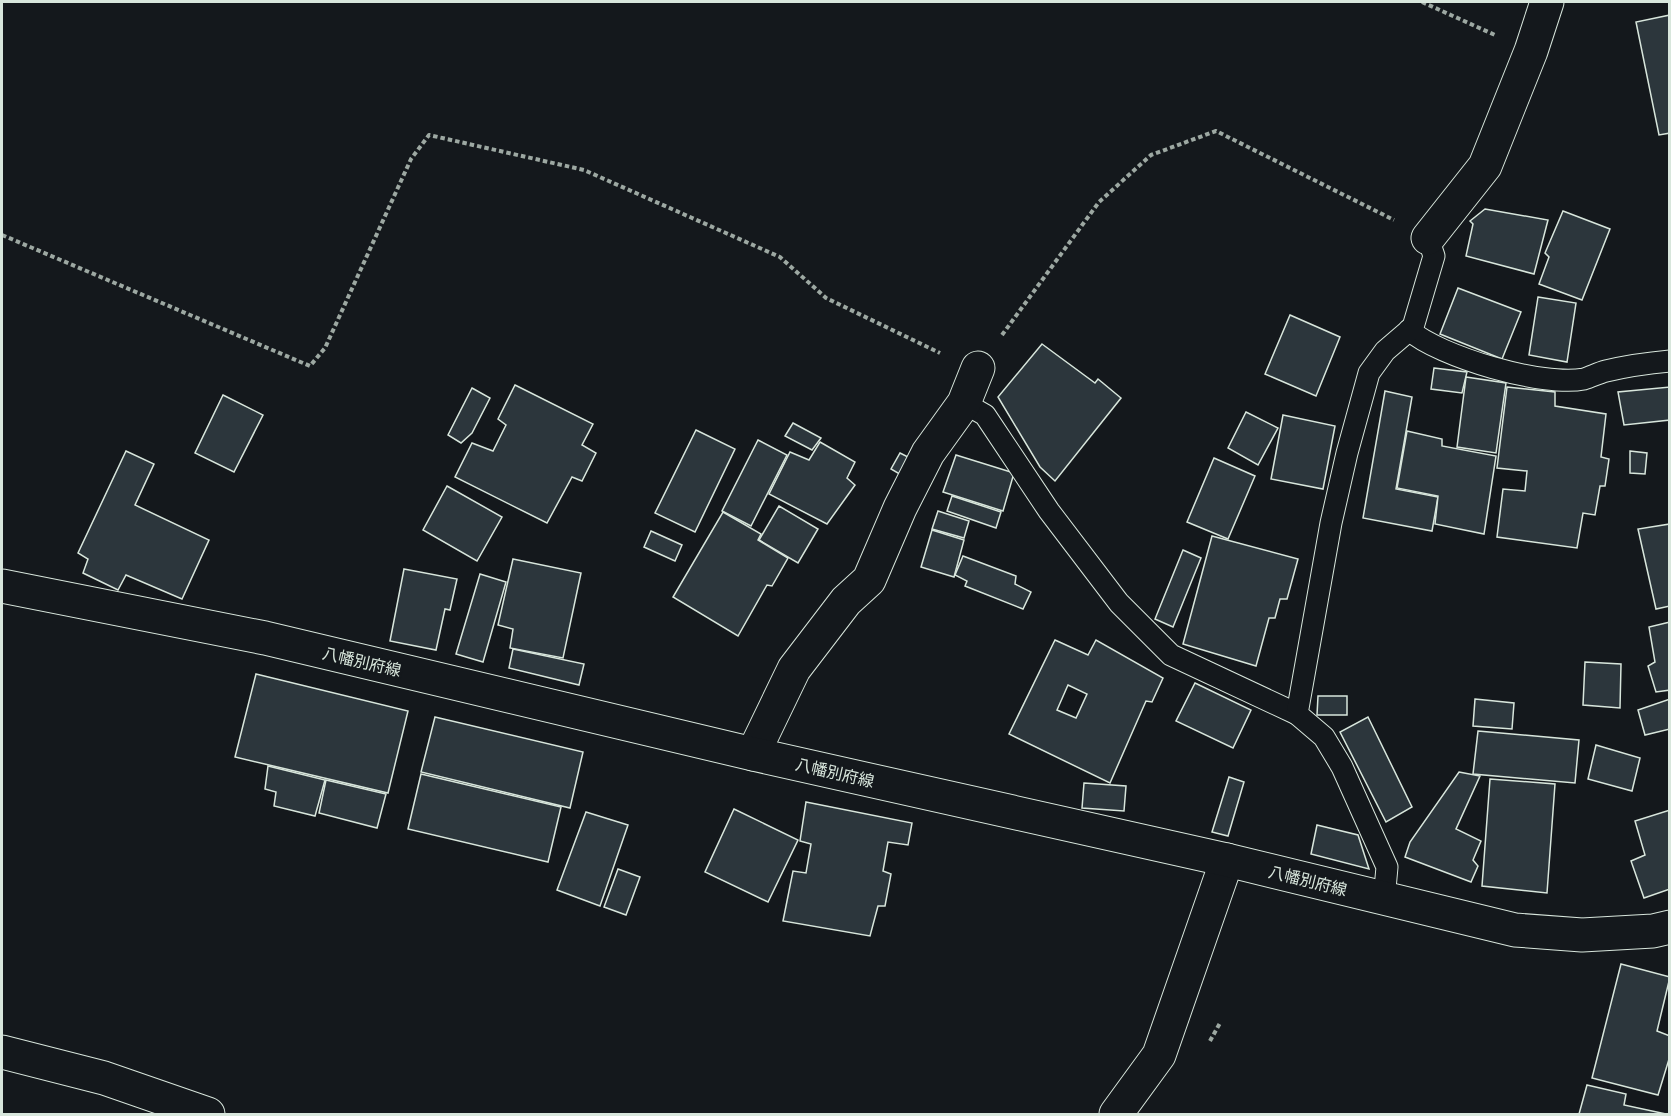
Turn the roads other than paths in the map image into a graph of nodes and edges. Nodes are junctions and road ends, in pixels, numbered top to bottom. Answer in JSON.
{"nodes":[{"id":1,"x":1546,"y":2,"type":"edge"},
{"id":2,"x":1428,"y":238,"type":"joint"},
{"id":3,"x":1409,"y":330,"type":"junction"},
{"id":4,"x":1670,"y":361,"type":"edge"},
{"id":5,"x":978,"y":368,"type":"road end"},
{"id":6,"x":964,"y":403,"type":"junction"},
{"id":7,"x":2,"y":586,"type":"edge"},
{"id":8,"x":1297,"y":714,"type":"junction"},
{"id":9,"x":753,"y":754,"type":"junction"},
{"id":10,"x":1227,"y":860,"type":"junction"},
{"id":11,"x":1384,"y":900,"type":"junction"},
{"id":12,"x":1670,"y":927,"type":"edge"},
{"id":13,"x":2,"y":1052,"type":"edge"},
{"id":14,"x":208,"y":1114,"type":"edge"},
{"id":15,"x":1116,"y":1114,"type":"edge"}],
"edges":[{"from":1,"to":2,"type":"main road"},
{"from":2,"to":3,"type":"lane"},
{"from":3,"to":4,"type":"lane"},
{"from":3,"to":8,"type":"lane"},
{"from":5,"to":6,"type":"main road"},
{"from":6,"to":8,"type":"lane"},
{"from":6,"to":9,"type":"main road"},
{"from":7,"to":9,"type":"main road","name":"八幡別府線"},
{"from":8,"to":11,"type":"lane"},
{"from":9,"to":10,"type":"main road","name":"八幡別府線"},
{"from":10,"to":11,"type":"main road","name":"八幡別府線"},
{"from":10,"to":15,"type":"main road"},
{"from":11,"to":12,"type":"main road","name":"八幡別府線"},
{"from":13,"to":14,"type":"main road"}]}
